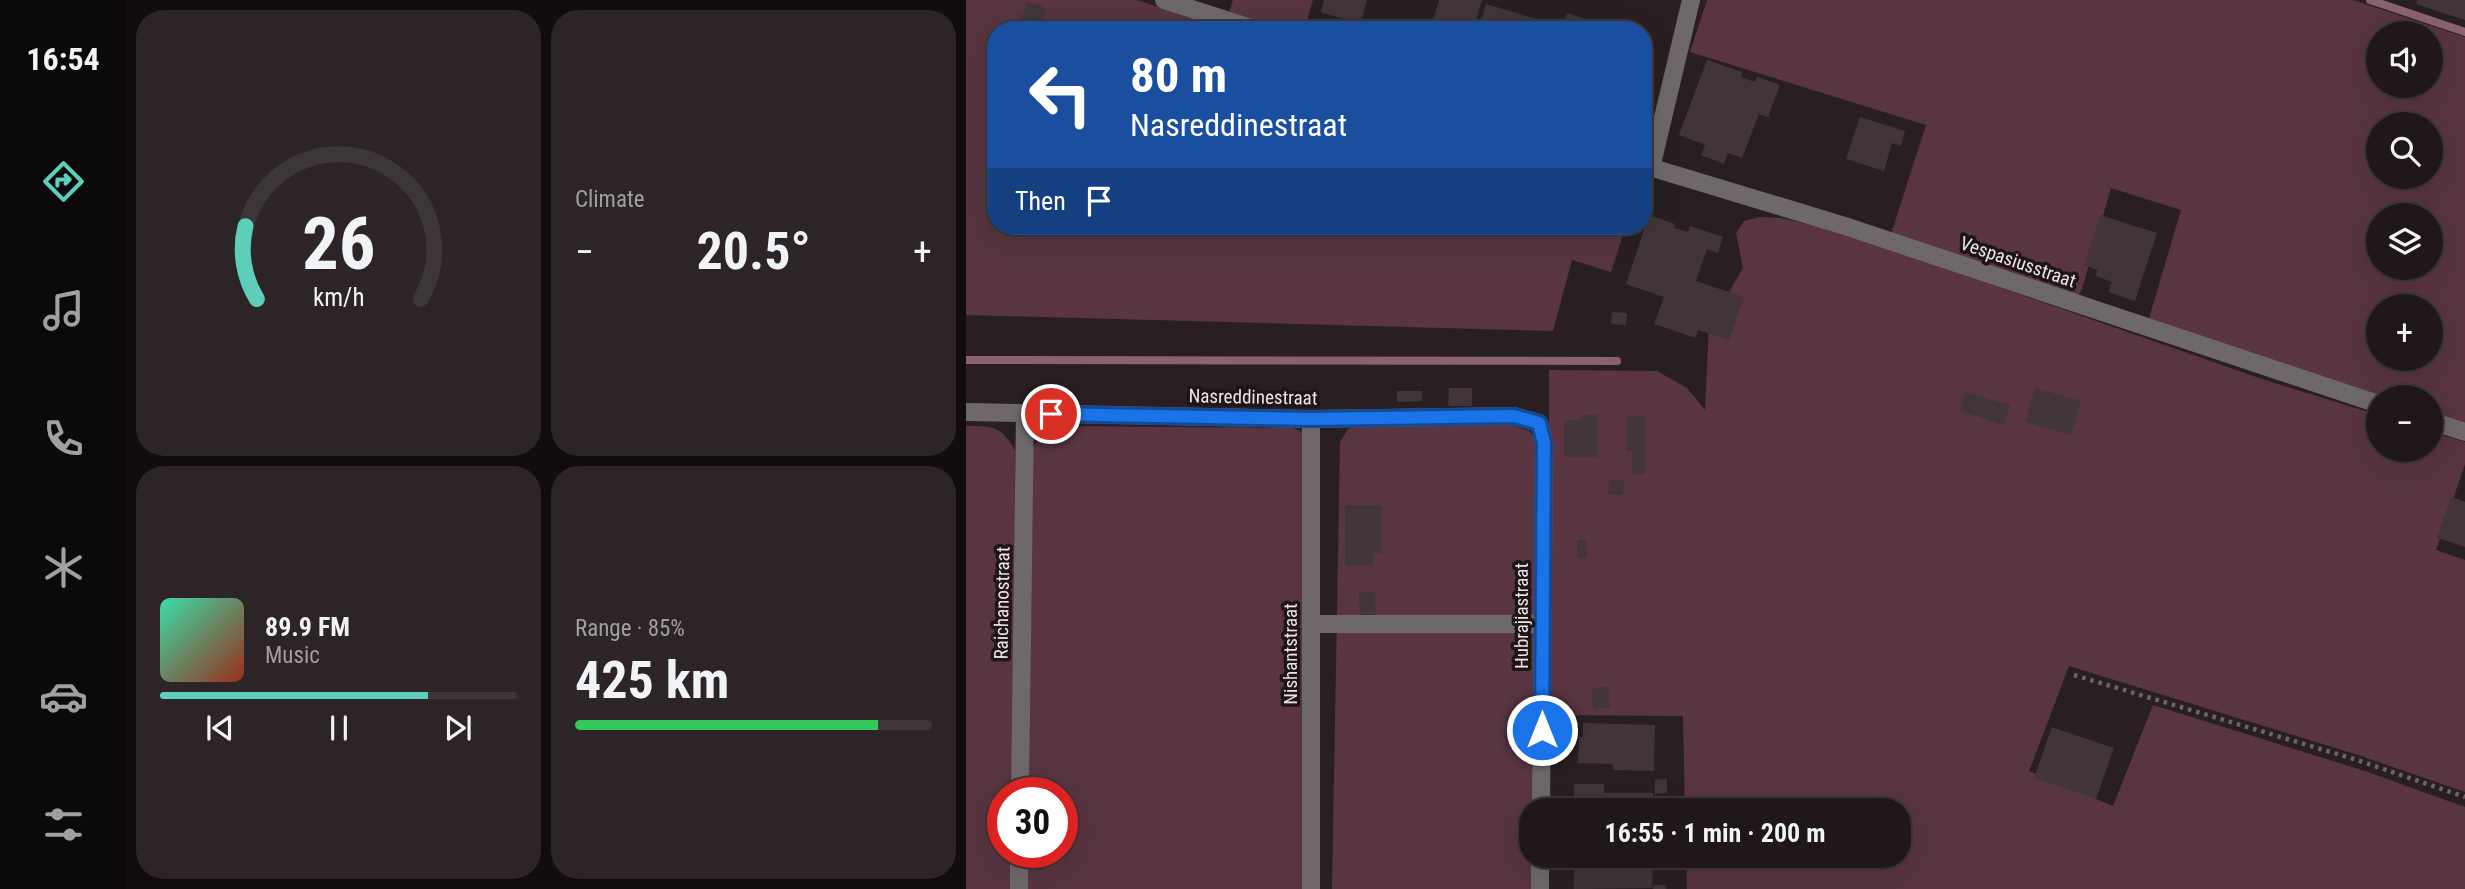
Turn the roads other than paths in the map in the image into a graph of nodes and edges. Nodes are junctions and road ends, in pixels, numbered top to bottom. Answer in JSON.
{"nodes":[{"id":1,"x":1164,"y":0,"type":"edge"},
{"id":2,"x":1691,"y":0,"type":"edge"},
{"id":3,"x":1229,"y":21,"type":"edge"},
{"id":4,"x":1652,"y":147,"type":"edge"},
{"id":5,"x":1652,"y":168,"type":"edge"},
{"id":6,"x":2366,"y":400,"type":"edge"},
{"id":7,"x":966,"y":412,"type":"edge"},
{"id":8,"x":1025,"y":413,"type":"junction"},
{"id":9,"x":1311,"y":419,"type":"junction"},
{"id":10,"x":1539,"y":423,"type":"joint"},
{"id":11,"x":2443,"y":425,"type":"edge"},
{"id":12,"x":2465,"y":432,"type":"edge"},
{"id":13,"x":1311,"y":624,"type":"junction"},
{"id":14,"x":1542,"y":624,"type":"junction"},
{"id":15,"x":1020,"y":777,"type":"edge"},
{"id":16,"x":1541,"y":798,"type":"edge"},
{"id":17,"x":1020,"y":868,"type":"edge"},
{"id":18,"x":1541,"y":868,"type":"edge"},
{"id":19,"x":1019,"y":889,"type":"edge"},
{"id":20,"x":1311,"y":889,"type":"edge"},
{"id":21,"x":1540,"y":889,"type":"edge"}],
"edges":[{"from":1,"to":3,"type":"street"},
{"from":2,"to":4,"type":"street"},
{"from":5,"to":6,"type":"street","name":"Vespasiusstraat"},
{"from":7,"to":8,"type":"street","name":"Nasreddinestraat"},
{"from":8,"to":9,"type":"street","name":"Nasreddinestraat"},
{"from":8,"to":15,"type":"street","name":"Raichanostraat"},
{"from":9,"to":10,"type":"street","name":"Nasreddinestraat"},
{"from":9,"to":13,"type":"street","name":"Nishantstraat"},
{"from":10,"to":14,"type":"street","name":"Hubrajiastraat"},
{"from":11,"to":12,"type":"street"},
{"from":13,"to":14,"type":"street"},
{"from":13,"to":20,"type":"street","name":"Nishantstraat"},
{"from":14,"to":16,"type":"street","name":"Hubrajiastraat"},
{"from":17,"to":19,"type":"street"},
{"from":18,"to":21,"type":"street"}]}
